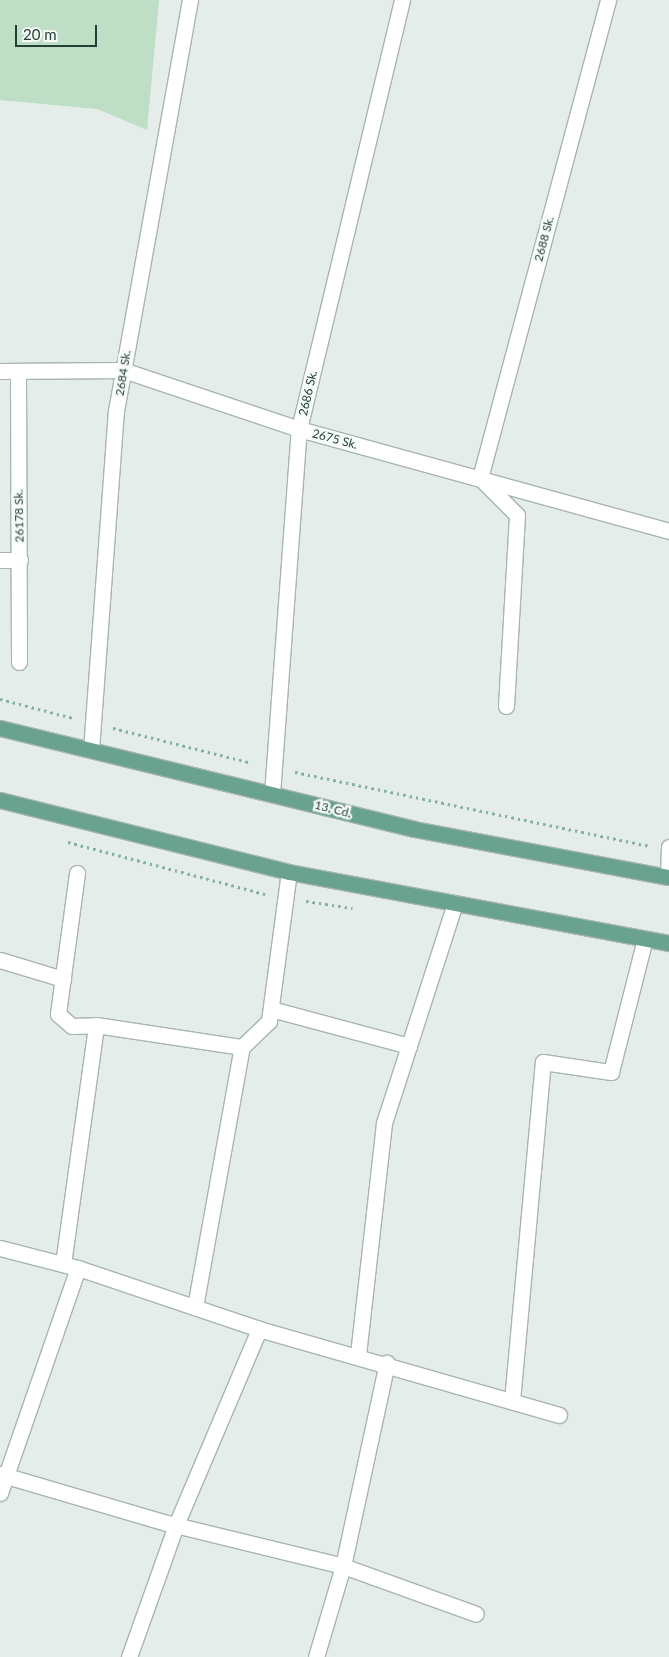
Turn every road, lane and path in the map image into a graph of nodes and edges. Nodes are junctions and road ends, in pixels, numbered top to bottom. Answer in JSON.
{"nodes":[{"id":1,"x":190,"y":0,"type":"edge"},
{"id":2,"x":402,"y":0,"type":"edge"},
{"id":3,"x":608,"y":0,"type":"edge"},
{"id":4,"x":122,"y":370,"type":"junction"},
{"id":5,"x":0,"y":371,"type":"edge"},
{"id":6,"x":18,"y":371,"type":"junction"},
{"id":7,"x":299,"y":429,"type":"junction"},
{"id":8,"x":480,"y":478,"type":"junction"},
{"id":9,"x":669,"y":531,"type":"edge"},
{"id":10,"x":0,"y":560,"type":"edge"},
{"id":11,"x":20,"y":560,"type":"junction"},
{"id":12,"x":20,"y":662,"type":"dead end"},
{"id":13,"x":0,"y":699,"type":"edge"},
{"id":14,"x":506,"y":706,"type":"dead end"},
{"id":15,"x":94,"y":723,"type":"junction"},
{"id":16,"x":0,"y":728,"type":"edge"},
{"id":17,"x":92,"y":750,"type":"junction"},
{"id":18,"x":274,"y":768,"type":"junction"},
{"id":19,"x":272,"y":794,"type":"junction"},
{"id":20,"x":0,"y":800,"type":"edge"},
{"id":21,"x":669,"y":849,"type":"edge"},
{"id":22,"x":289,"y":872,"type":"junction"},
{"id":23,"x":76,"y":873,"type":"dead end"},
{"id":24,"x":668,"y":876,"type":"edge"},
{"id":25,"x":455,"y":903,"type":"junction"},
{"id":26,"x":645,"y":939,"type":"junction"},
{"id":27,"x":669,"y":943,"type":"edge"},
{"id":28,"x":0,"y":960,"type":"edge"},
{"id":29,"x":63,"y":979,"type":"junction"},
{"id":30,"x":271,"y":1009,"type":"junction"},
{"id":31,"x":96,"y":1025,"type":"junction"},
{"id":32,"x":409,"y":1046,"type":"junction"},
{"id":33,"x":242,"y":1047,"type":"junction"},
{"id":34,"x":0,"y":1248,"type":"edge"},
{"id":35,"x":70,"y":1266,"type":"junction"},
{"id":36,"x":195,"y":1307,"type":"junction"},
{"id":37,"x":259,"y":1329,"type":"junction"},
{"id":38,"x":358,"y":1355,"type":"junction"},
{"id":39,"x":388,"y":1363,"type":"junction"},
{"id":40,"x":512,"y":1401,"type":"junction"},
{"id":41,"x":559,"y":1415,"type":"dead end"},
{"id":42,"x":3,"y":1475,"type":"edge"},
{"id":43,"x":0,"y":1493,"type":"edge"},
{"id":44,"x":176,"y":1525,"type":"junction"},
{"id":45,"x":344,"y":1566,"type":"junction"},
{"id":46,"x":476,"y":1614,"type":"dead end"},
{"id":47,"x":129,"y":1657,"type":"edge"},
{"id":48,"x":316,"y":1657,"type":"edge"}],
"edges":[{"from":1,"to":4,"type":"street","name":"2684 Sk."},
{"from":2,"to":7,"type":"street","name":"2686 Sk."},
{"from":3,"to":8,"type":"street","name":"2688 Sk."},
{"from":4,"to":6,"type":"street","name":"2675 Sk."},
{"from":4,"to":7,"type":"street","name":"2675 Sk."},
{"from":4,"to":15,"type":"street","name":"2684 Sk."},
{"from":5,"to":6,"type":"street","name":"2675 Sk."},
{"from":6,"to":11,"type":"street","name":"26178 Sk."},
{"from":7,"to":8,"type":"street","name":"2675 Sk."},
{"from":7,"to":18,"type":"street","name":"2686 Sk."},
{"from":8,"to":9,"type":"street","name":"2675 Sk."},
{"from":8,"to":14,"type":"street"},
{"from":10,"to":11,"type":"street"},
{"from":11,"to":12,"type":"street","name":"26178 Sk."},
{"from":13,"to":15,"type":"path"},
{"from":15,"to":17,"type":"street","name":"2684 Sk."},
{"from":15,"to":18,"type":"path"},
{"from":16,"to":17,"type":"main road","name":"13. Cd."},
{"from":17,"to":19,"type":"main road","name":"13. Cd."},
{"from":18,"to":19,"type":"street","name":"2686 Sk."},
{"from":18,"to":21,"type":"path"},
{"from":19,"to":24,"type":"main road","name":"13. Cd."},
{"from":20,"to":22,"type":"main road"},
{"from":21,"to":24,"type":"street"},
{"from":22,"to":25,"type":"main road"},
{"from":22,"to":30,"type":"street"},
{"from":23,"to":29,"type":"street"},
{"from":25,"to":26,"type":"main road"},
{"from":25,"to":32,"type":"street"},
{"from":26,"to":27,"type":"main road"},
{"from":26,"to":40,"type":"street"},
{"from":28,"to":29,"type":"street"},
{"from":29,"to":31,"type":"street"},
{"from":30,"to":32,"type":"street"},
{"from":30,"to":33,"type":"street"},
{"from":31,"to":33,"type":"street"},
{"from":31,"to":35,"type":"street"},
{"from":32,"to":38,"type":"street"},
{"from":33,"to":36,"type":"street"},
{"from":34,"to":35,"type":"street"},
{"from":35,"to":36,"type":"street"},
{"from":35,"to":42,"type":"street"},
{"from":36,"to":37,"type":"street"},
{"from":37,"to":38,"type":"street"},
{"from":37,"to":44,"type":"street"},
{"from":38,"to":39,"type":"street"},
{"from":39,"to":40,"type":"street"},
{"from":39,"to":45,"type":"street"},
{"from":40,"to":41,"type":"street"},
{"from":42,"to":43,"type":"street"},
{"from":42,"to":44,"type":"street"},
{"from":44,"to":45,"type":"street"},
{"from":44,"to":47,"type":"street"},
{"from":45,"to":46,"type":"street"},
{"from":45,"to":48,"type":"street"}]}
